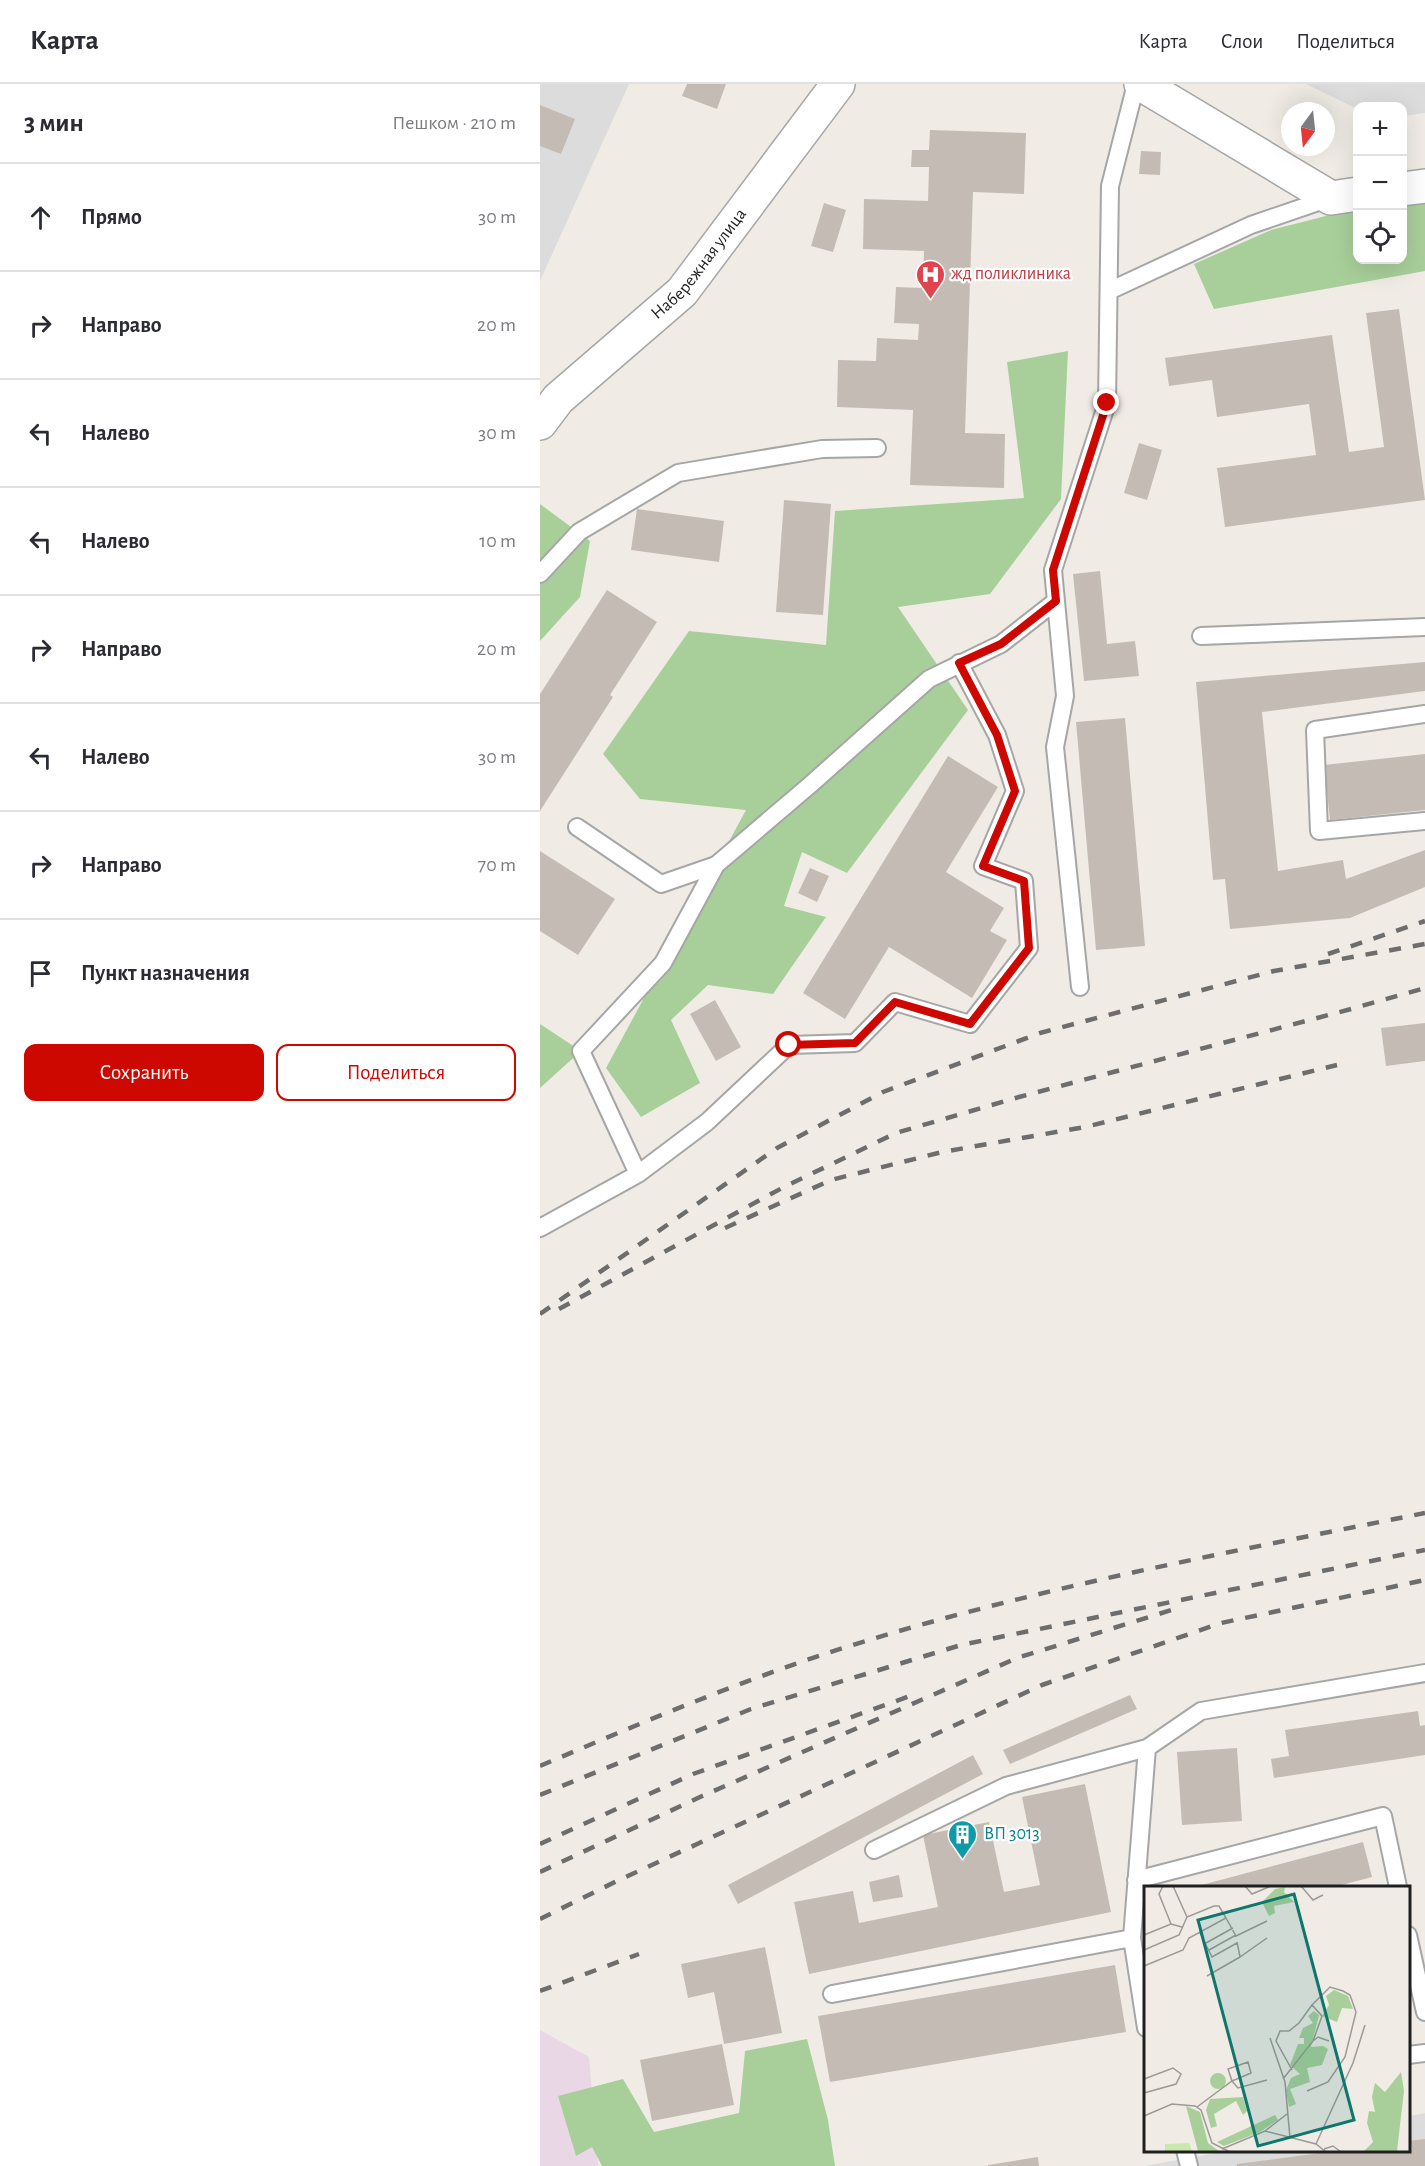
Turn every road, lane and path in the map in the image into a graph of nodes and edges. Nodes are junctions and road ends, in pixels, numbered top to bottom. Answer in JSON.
{"nodes":[{"id":1,"x":837,"y":84,"type":"edge"},
{"id":2,"x":1136,"y":84,"type":"edge"},
{"id":3,"x":1141,"y":84,"type":"edge"},
{"id":4,"x":1425,"y":186,"type":"edge"},
{"id":5,"x":1407,"y":188,"type":"edge"},
{"id":6,"x":1344,"y":196,"type":"edge"},
{"id":7,"x":1109,"y":291,"type":"junction"},
{"id":8,"x":540,"y":423,"type":"edge"},
{"id":9,"x":877,"y":448,"type":"dead end"},
{"id":10,"x":540,"y":574,"type":"edge"},
{"id":11,"x":1056,"y":601,"type":"junction"},
{"id":12,"x":1425,"y":627,"type":"edge"},
{"id":13,"x":1201,"y":636,"type":"dead end"},
{"id":14,"x":959,"y":663,"type":"junction"},
{"id":15,"x":1425,"y":714,"type":"edge"},
{"id":16,"x":1425,"y":821,"type":"edge"},
{"id":17,"x":577,"y":826,"type":"dead end"},
{"id":18,"x":716,"y":865,"type":"junction"},
{"id":19,"x":1080,"y":987,"type":"dead end"},
{"id":20,"x":638,"y":1174,"type":"junction"},
{"id":21,"x":540,"y":1228,"type":"edge"},
{"id":22,"x":1425,"y":1673,"type":"edge"},
{"id":23,"x":1147,"y":1748,"type":"junction"},
{"id":24,"x":874,"y":1850,"type":"dead end"},
{"id":25,"x":1137,"y":1880,"type":"junction"},
{"id":26,"x":1394,"y":1886,"type":"edge"},
{"id":27,"x":1410,"y":1946,"type":"edge"},
{"id":28,"x":1137,"y":1947,"type":"edge"},
{"id":29,"x":832,"y":1994,"type":"dead end"},
{"id":30,"x":1144,"y":2010,"type":"edge"},
{"id":31,"x":1425,"y":2012,"type":"edge"},
{"id":32,"x":1425,"y":2053,"type":"edge"},
{"id":33,"x":1410,"y":2055,"type":"edge"},
{"id":34,"x":1185,"y":2151,"type":"edge"},
{"id":35,"x":1189,"y":2166,"type":"edge"}],
"edges":[{"from":1,"to":8,"type":"street","name":"Набережная улица"},
{"from":2,"to":7,"type":"lane"},
{"from":3,"to":6,"type":"street"},
{"from":4,"to":5,"type":"street"},
{"from":6,"to":7,"type":"lane"},
{"from":7,"to":11,"type":"lane"},
{"from":9,"to":10,"type":"lane"},
{"from":11,"to":14,"type":"lane"},
{"from":11,"to":19,"type":"lane"},
{"from":12,"to":13,"type":"lane"},
{"from":14,"to":18,"type":"lane"},
{"from":14,"to":20,"type":"lane"},
{"from":15,"to":16,"type":"lane"},
{"from":17,"to":18,"type":"lane"},
{"from":18,"to":20,"type":"lane"},
{"from":20,"to":21,"type":"lane"},
{"from":22,"to":23,"type":"lane"},
{"from":23,"to":24,"type":"lane"},
{"from":23,"to":25,"type":"lane"},
{"from":25,"to":26,"type":"lane"},
{"from":25,"to":28,"type":"lane"},
{"from":27,"to":31,"type":"lane"},
{"from":28,"to":29,"type":"lane"},
{"from":28,"to":30,"type":"lane"},
{"from":32,"to":33,"type":"lane"},
{"from":34,"to":35,"type":"lane"}]}
